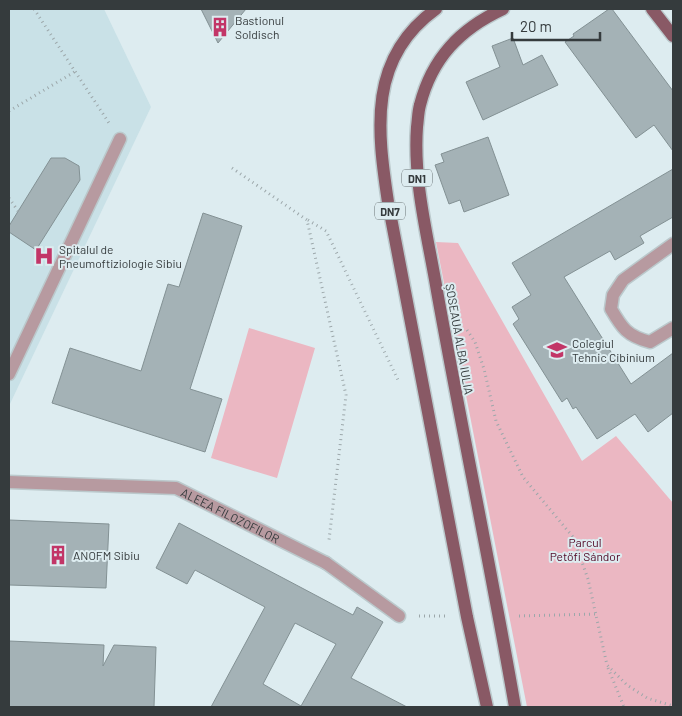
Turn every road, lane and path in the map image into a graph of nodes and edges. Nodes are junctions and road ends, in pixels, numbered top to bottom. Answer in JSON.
{"nodes":[{"id":1,"x":34,"y":9,"type":"edge"},
{"id":2,"x":436,"y":9,"type":"edge"},
{"id":3,"x":503,"y":9,"type":"edge"},
{"id":4,"x":652,"y":9,"type":"edge"},
{"id":5,"x":673,"y":36,"type":"edge"},
{"id":6,"x":76,"y":71,"type":"junction"},
{"id":7,"x":9,"y":110,"type":"edge"},
{"id":8,"x":120,"y":139,"type":"joint"},
{"id":9,"x":232,"y":168,"type":"dead end"},
{"id":10,"x":9,"y":198,"type":"edge"},
{"id":11,"x":18,"y":211,"type":"dead end"},
{"id":12,"x":307,"y":220,"type":"junction"},
{"id":13,"x":673,"y":244,"type":"edge"},
{"id":14,"x":673,"y":328,"type":"edge"},
{"id":15,"x":475,"y":342,"type":"dead end"},
{"id":16,"x":10,"y":368,"type":"edge"},
{"id":17,"x":404,"y":389,"type":"dead end"},
{"id":18,"x":9,"y":482,"type":"edge"},
{"id":19,"x":326,"y":563,"type":"junction"},
{"id":20,"x":596,"y":614,"type":"junction"},
{"id":21,"x":398,"y":616,"type":"joint"},
{"id":22,"x":467,"y":617,"type":"junction"},
{"id":23,"x":533,"y":617,"type":"dead end"},
{"id":24,"x":607,"y":665,"type":"junction"},
{"id":25,"x":673,"y":706,"type":"edge"},
{"id":26,"x":487,"y":707,"type":"edge"},
{"id":27,"x":515,"y":707,"type":"edge"},
{"id":28,"x":624,"y":707,"type":"edge"}],
"edges":[{"from":1,"to":6,"type":"path"},
{"from":2,"to":22,"type":"main road","number":"DN7"},
{"from":3,"to":27,"type":"main road","name":"ȘOSEAUA ALBA IULIA","number":"DN1"},
{"from":4,"to":5,"type":"main road"},
{"from":6,"to":7,"type":"path"},
{"from":6,"to":8,"type":"path"},
{"from":8,"to":16,"type":"street"},
{"from":9,"to":12,"type":"path"},
{"from":10,"to":11,"type":"path"},
{"from":12,"to":17,"type":"path"},
{"from":12,"to":19,"type":"path"},
{"from":13,"to":14,"type":"street"},
{"from":15,"to":20,"type":"path"},
{"from":18,"to":19,"type":"street","name":"ALEEA FILOZOFILOR"},
{"from":19,"to":21,"type":"street","name":"ALEEA FILOZOFILOR"},
{"from":20,"to":23,"type":"path"},
{"from":20,"to":24,"type":"path"},
{"from":21,"to":22,"type":"path"},
{"from":22,"to":26,"type":"main road","number":"DN7"},
{"from":24,"to":25,"type":"path"},
{"from":24,"to":28,"type":"path"}]}
